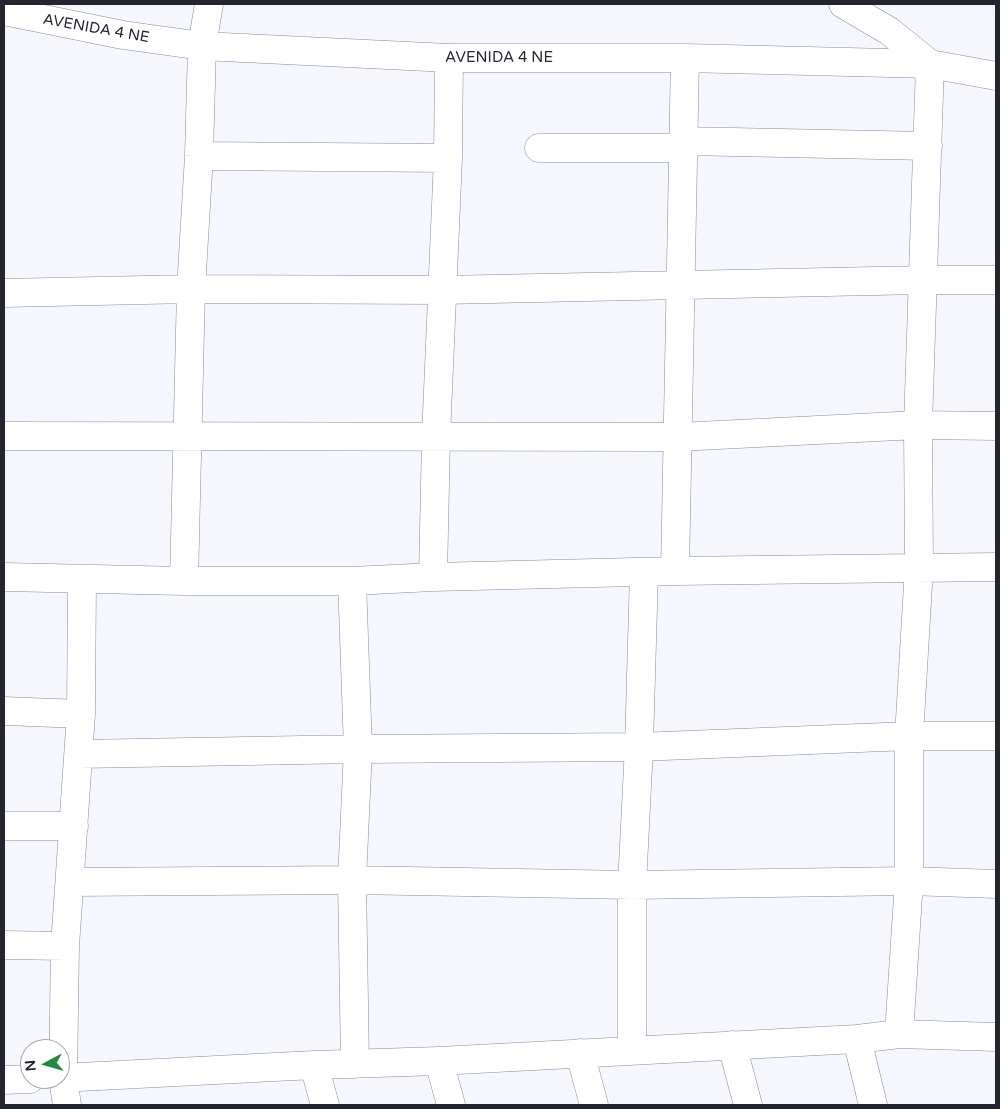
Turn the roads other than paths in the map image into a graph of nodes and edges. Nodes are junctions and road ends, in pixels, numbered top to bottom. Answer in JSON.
{"nodes":[{"id":1,"x":209,"y":4,"type":"edge"},
{"id":2,"x":843,"y":4,"type":"edge"},
{"id":3,"x":4,"y":11,"type":"edge"},
{"id":4,"x":202,"y":46,"type":"junction"},
{"id":5,"x":449,"y":58,"type":"junction"},
{"id":6,"x":685,"y":58,"type":"junction"},
{"id":7,"x":930,"y":64,"type":"junction"},
{"id":8,"x":996,"y":76,"type":"edge"},
{"id":9,"x":684,"y":145,"type":"junction"},
{"id":10,"x":928,"y":146,"type":"junction"},
{"id":11,"x":539,"y":148,"type":"dead end"},
{"id":12,"x":198,"y":156,"type":"junction"},
{"id":13,"x":448,"y":158,"type":"junction"},
{"id":14,"x":923,"y":280,"type":"junction"},
{"id":15,"x":996,"y":280,"type":"edge"},
{"id":16,"x":680,"y":285,"type":"junction"},
{"id":17,"x":191,"y":289,"type":"junction"},
{"id":18,"x":443,"y":290,"type":"junction"},
{"id":19,"x":4,"y":293,"type":"edge"},
{"id":20,"x":918,"y":425,"type":"junction"},
{"id":21,"x":996,"y":426,"type":"edge"},
{"id":22,"x":4,"y":436,"type":"edge"},
{"id":23,"x":187,"y":436,"type":"junction"},
{"id":24,"x":436,"y":437,"type":"junction"},
{"id":25,"x":678,"y":437,"type":"junction"},
{"id":26,"x":996,"y":567,"type":"edge"},
{"id":27,"x":919,"y":568,"type":"junction"},
{"id":28,"x":675,"y":571,"type":"junction"},
{"id":29,"x":644,"y":572,"type":"junction"},
{"id":30,"x":4,"y":577,"type":"edge"},
{"id":31,"x":433,"y":577,"type":"junction"},
{"id":32,"x":82,"y":579,"type":"junction"},
{"id":33,"x":184,"y":581,"type":"junction"},
{"id":34,"x":352,"y":581,"type":"junction"},
{"id":35,"x":4,"y":711,"type":"edge"},
{"id":36,"x":82,"y":714,"type":"junction"},
{"id":37,"x":910,"y":736,"type":"junction"},
{"id":38,"x":996,"y":736,"type":"edge"},
{"id":39,"x":639,"y":747,"type":"junction"},
{"id":40,"x":358,"y":749,"type":"junction"},
{"id":41,"x":79,"y":754,"type":"junction"},
{"id":42,"x":4,"y":826,"type":"edge"},
{"id":43,"x":74,"y":826,"type":"junction"},
{"id":44,"x":352,"y":880,"type":"junction"},
{"id":45,"x":909,"y":881,"type":"junction"},
{"id":46,"x":70,"y":882,"type":"junction"},
{"id":47,"x":996,"y":884,"type":"edge"},
{"id":48,"x":632,"y":885,"type":"junction"},
{"id":49,"x":4,"y":945,"type":"edge"},
{"id":50,"x":65,"y":946,"type":"junction"},
{"id":51,"x":899,"y":1034,"type":"junction"},
{"id":52,"x":996,"y":1037,"type":"edge"},
{"id":53,"x":63,"y":1039,"type":"edge"},
{"id":54,"x":857,"y":1039,"type":"junction"},
{"id":55,"x":732,"y":1045,"type":"junction"},
{"id":56,"x":632,"y":1050,"type":"junction"},
{"id":57,"x":580,"y":1053,"type":"junction"},
{"id":58,"x":438,"y":1061,"type":"junction"},
{"id":59,"x":356,"y":1064,"type":"junction"},
{"id":60,"x":314,"y":1065,"type":"junction"},
{"id":61,"x":70,"y":1078,"type":"edge"},
{"id":62,"x":20,"y":1079,"type":"edge"},
{"id":63,"x":4,"y":1080,"type":"edge"},
{"id":64,"x":64,"y":1089,"type":"edge"},
{"id":65,"x":67,"y":1105,"type":"edge"},
{"id":66,"x":326,"y":1105,"type":"edge"},
{"id":67,"x":451,"y":1105,"type":"edge"},
{"id":68,"x":594,"y":1105,"type":"edge"},
{"id":69,"x":748,"y":1105,"type":"edge"},
{"id":70,"x":873,"y":1105,"type":"edge"}],
"edges":[{"from":1,"to":4,"type":"street"},
{"from":2,"to":7,"type":"street"},
{"from":3,"to":4,"type":"street","name":"AVENIDA 4 NE"},
{"from":4,"to":5,"type":"street","name":"AVENIDA 4 NE"},
{"from":4,"to":12,"type":"street"},
{"from":5,"to":6,"type":"street","name":"AVENIDA 4 NE"},
{"from":5,"to":13,"type":"street"},
{"from":6,"to":7,"type":"street","name":"AVENIDA 4 NE"},
{"from":6,"to":9,"type":"street"},
{"from":7,"to":8,"type":"street","name":"AVENIDA 4 NE"},
{"from":7,"to":10,"type":"street"},
{"from":9,"to":10,"type":"street"},
{"from":9,"to":11,"type":"street"},
{"from":9,"to":16,"type":"street"},
{"from":10,"to":14,"type":"street"},
{"from":12,"to":13,"type":"street"},
{"from":12,"to":17,"type":"street"},
{"from":13,"to":18,"type":"street"},
{"from":14,"to":15,"type":"street"},
{"from":14,"to":16,"type":"street"},
{"from":14,"to":20,"type":"street"},
{"from":16,"to":18,"type":"street"},
{"from":16,"to":25,"type":"street"},
{"from":17,"to":18,"type":"street"},
{"from":17,"to":19,"type":"street"},
{"from":17,"to":23,"type":"street"},
{"from":18,"to":24,"type":"street"},
{"from":20,"to":21,"type":"street"},
{"from":20,"to":25,"type":"street"},
{"from":20,"to":27,"type":"street"},
{"from":22,"to":23,"type":"street"},
{"from":23,"to":24,"type":"street"},
{"from":23,"to":33,"type":"street"},
{"from":24,"to":25,"type":"street"},
{"from":24,"to":31,"type":"street"},
{"from":25,"to":28,"type":"street"},
{"from":26,"to":27,"type":"street"},
{"from":27,"to":28,"type":"street"},
{"from":27,"to":37,"type":"street"},
{"from":28,"to":29,"type":"street"},
{"from":29,"to":31,"type":"street"},
{"from":29,"to":39,"type":"street"},
{"from":30,"to":32,"type":"street"},
{"from":31,"to":34,"type":"street"},
{"from":32,"to":33,"type":"street"},
{"from":32,"to":36,"type":"street"},
{"from":33,"to":34,"type":"street"},
{"from":34,"to":40,"type":"street"},
{"from":35,"to":36,"type":"street"},
{"from":36,"to":41,"type":"street"},
{"from":37,"to":38,"type":"street"},
{"from":37,"to":39,"type":"street"},
{"from":37,"to":45,"type":"street"},
{"from":39,"to":40,"type":"street"},
{"from":39,"to":48,"type":"street"},
{"from":40,"to":41,"type":"street"},
{"from":40,"to":44,"type":"street"},
{"from":41,"to":43,"type":"street"},
{"from":42,"to":43,"type":"street"},
{"from":43,"to":46,"type":"street"},
{"from":44,"to":46,"type":"street"},
{"from":44,"to":48,"type":"street"},
{"from":44,"to":59,"type":"street"},
{"from":45,"to":47,"type":"street"},
{"from":45,"to":48,"type":"street"},
{"from":45,"to":51,"type":"street"},
{"from":46,"to":50,"type":"street"},
{"from":48,"to":56,"type":"street"},
{"from":49,"to":50,"type":"street"},
{"from":50,"to":53,"type":"street"},
{"from":51,"to":52,"type":"street"},
{"from":51,"to":54,"type":"street"},
{"from":54,"to":55,"type":"street"},
{"from":54,"to":70,"type":"street"},
{"from":55,"to":56,"type":"street"},
{"from":55,"to":69,"type":"street"},
{"from":56,"to":57,"type":"street"},
{"from":57,"to":58,"type":"street"},
{"from":57,"to":68,"type":"street"},
{"from":58,"to":59,"type":"street"},
{"from":58,"to":67,"type":"street"},
{"from":59,"to":60,"type":"street"},
{"from":60,"to":61,"type":"street"},
{"from":60,"to":66,"type":"street"},
{"from":62,"to":63,"type":"street"},
{"from":64,"to":65,"type":"street"}]}
